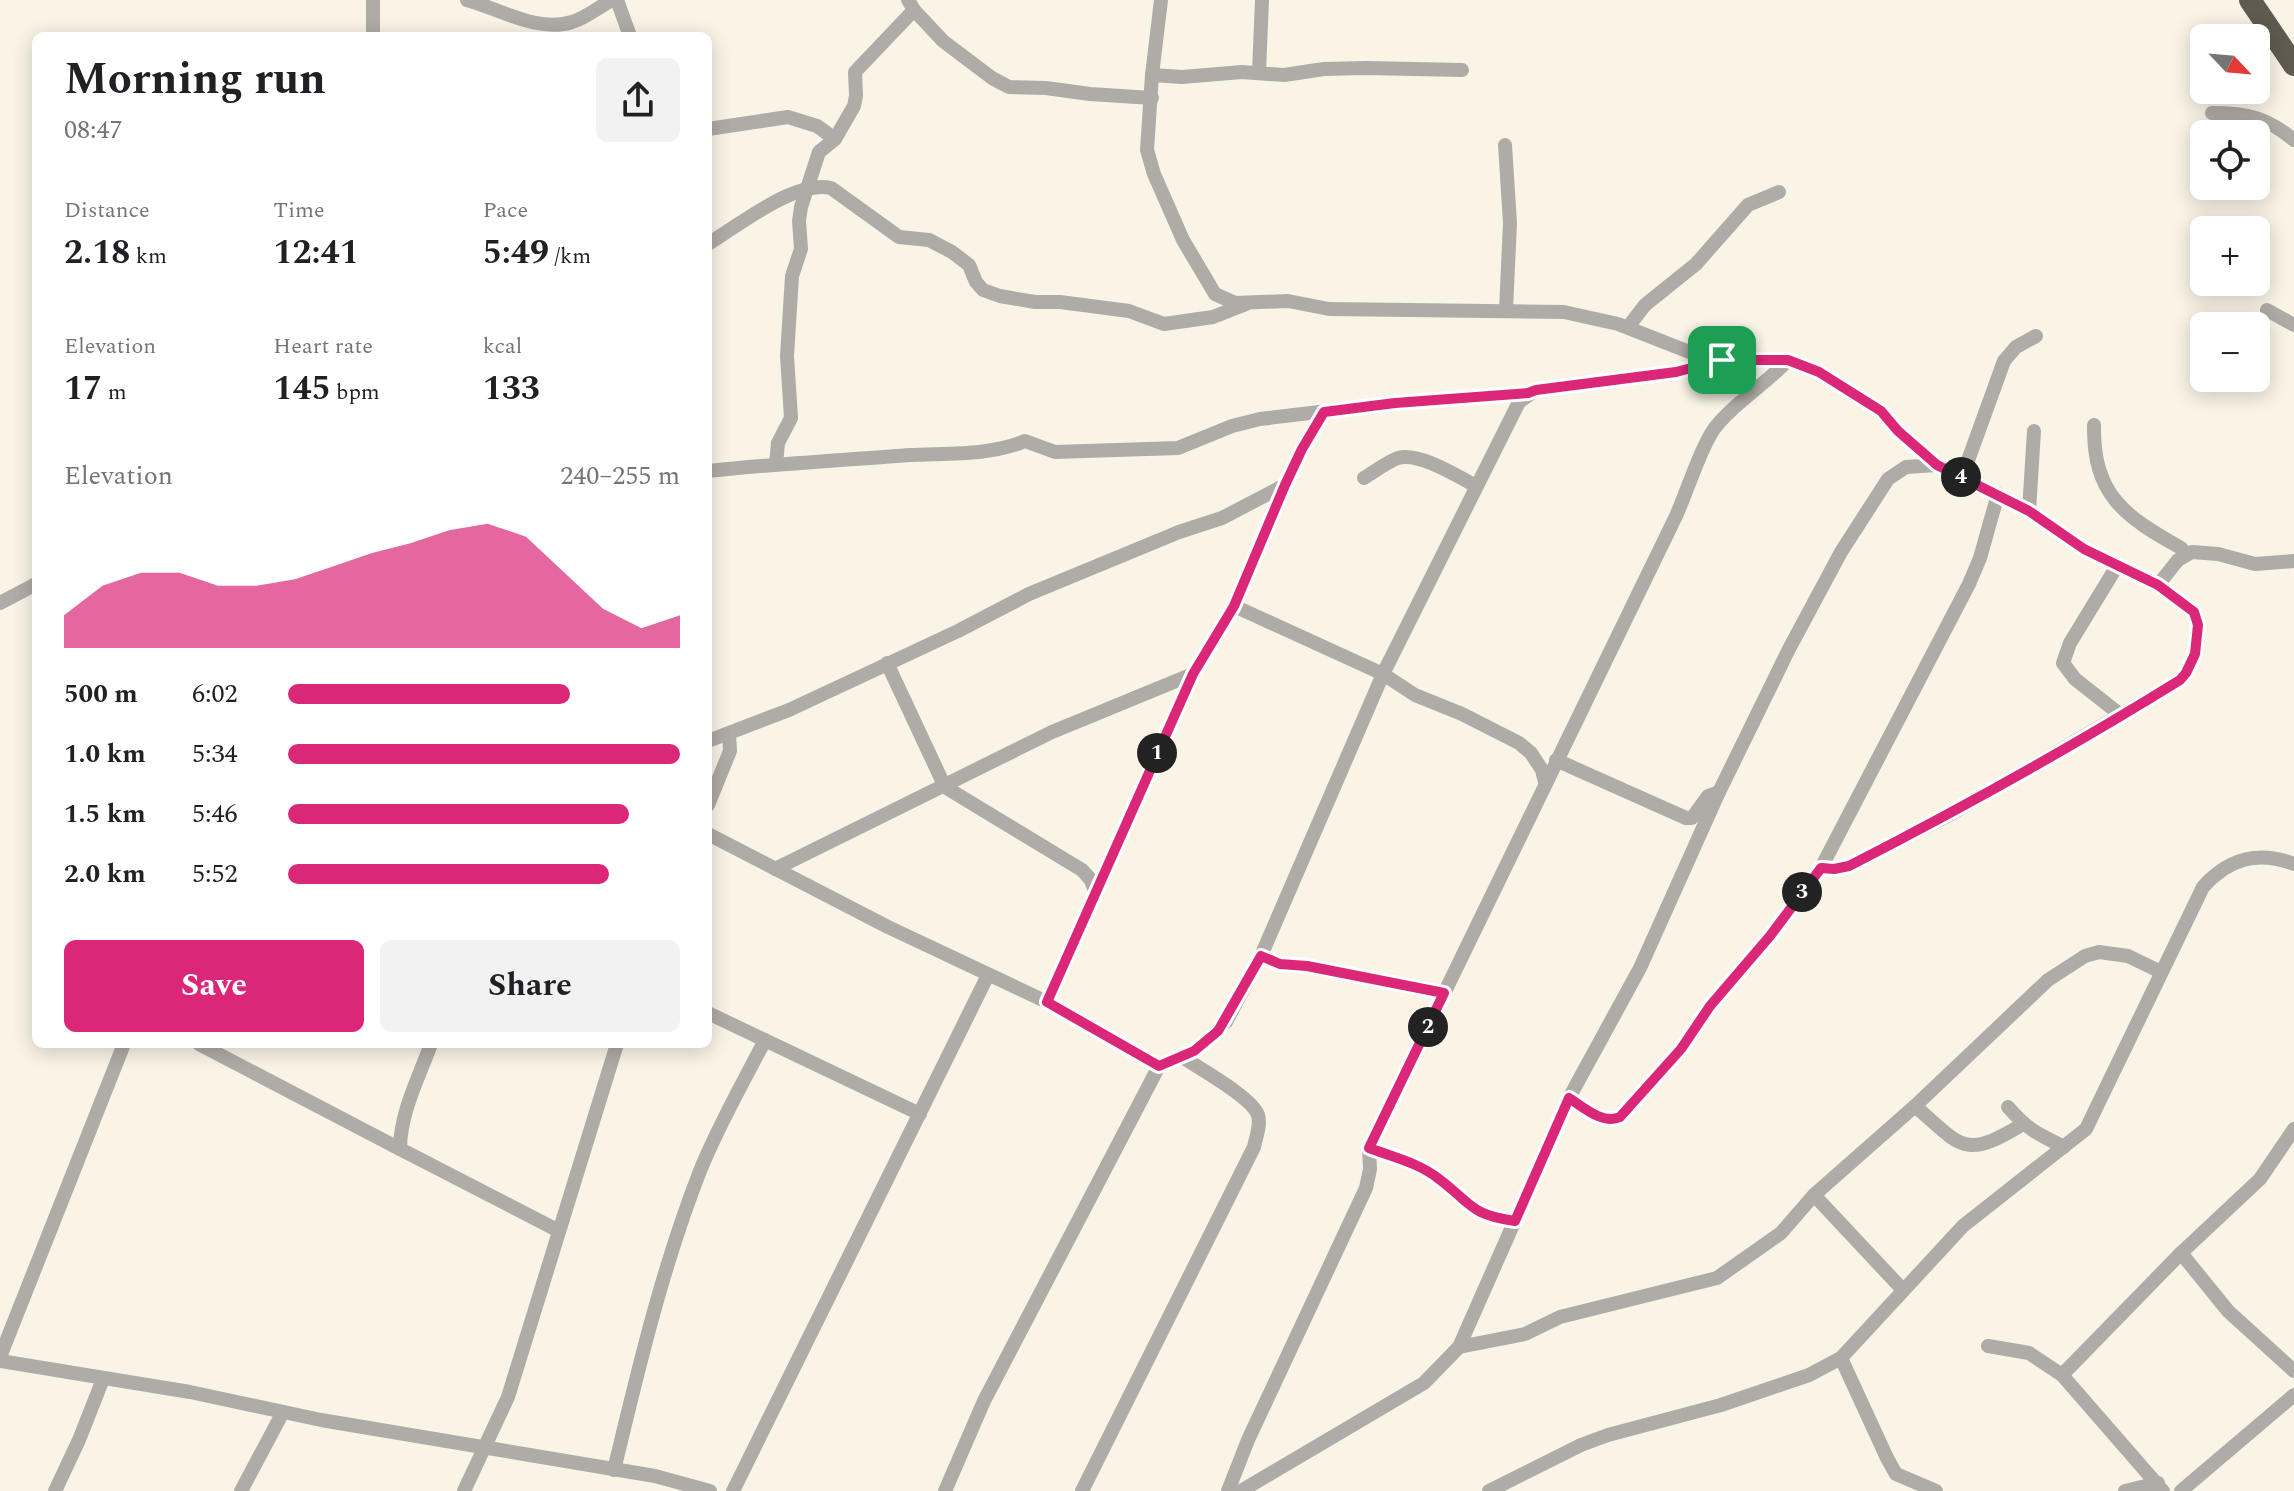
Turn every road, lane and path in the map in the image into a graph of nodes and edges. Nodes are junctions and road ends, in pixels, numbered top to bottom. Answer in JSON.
{"nodes":[{"id":1,"x":373,"y":0,"type":"edge"},
{"id":2,"x":467,"y":0,"type":"edge"},
{"id":3,"x":614,"y":0,"type":"edge"},
{"id":4,"x":1161,"y":0,"type":"edge"},
{"id":5,"x":1262,"y":0,"type":"edge"},
{"id":6,"x":2250,"y":0,"type":"edge"},
{"id":7,"x":911,"y":5,"type":"edge"},
{"id":8,"x":373,"y":32,"type":"edge"},
{"id":9,"x":628,"y":32,"type":"edge"},
{"id":10,"x":2294,"y":65,"type":"edge"},
{"id":11,"x":1462,"y":70,"type":"dead end"},
{"id":12,"x":1259,"y":72,"type":"junction"},
{"id":13,"x":1152,"y":75,"type":"junction"},
{"id":14,"x":1152,"y":98,"type":"junction"},
{"id":15,"x":2212,"y":113,"type":"dead end"},
{"id":16,"x":712,"y":128,"type":"edge"},
{"id":17,"x":835,"y":139,"type":"junction"},
{"id":18,"x":2294,"y":140,"type":"edge"},
{"id":19,"x":1505,"y":145,"type":"dead end"},
{"id":20,"x":809,"y":188,"type":"junction"},
{"id":21,"x":1779,"y":192,"type":"dead end"},
{"id":22,"x":712,"y":242,"type":"edge"},
{"id":23,"x":1246,"y":304,"type":"junction"},
{"id":24,"x":1506,"y":310,"type":"junction"},
{"id":25,"x":2267,"y":310,"type":"dead end"},
{"id":26,"x":2294,"y":325,"type":"edge"},
{"id":27,"x":1628,"y":327,"type":"junction"},
{"id":28,"x":2036,"y":336,"type":"dead end"},
{"id":29,"x":1722,"y":360,"type":"junction"},
{"id":30,"x":1788,"y":360,"type":"junction"},
{"id":31,"x":1528,"y":393,"type":"junction"},
{"id":32,"x":1324,"y":412,"type":"junction"},
{"id":33,"x":2094,"y":425,"type":"dead end"},
{"id":34,"x":2034,"y":431,"type":"dead end"},
{"id":35,"x":776,"y":464,"type":"junction"},
{"id":36,"x":1937,"y":465,"type":"junction"},
{"id":37,"x":712,"y":471,"type":"edge"},
{"id":38,"x":1962,"y":477,"type":"junction"},
{"id":39,"x":1364,"y":478,"type":"dead end"},
{"id":40,"x":1285,"y":485,"type":"junction"},
{"id":41,"x":1476,"y":486,"type":"junction"},
{"id":42,"x":1998,"y":494,"type":"junction"},
{"id":43,"x":2029,"y":511,"type":"junction"},
{"id":44,"x":2186,"y":554,"type":"junction"},
{"id":45,"x":2294,"y":561,"type":"edge"},
{"id":46,"x":2117,"y":566,"type":"junction"},
{"id":47,"x":2158,"y":585,"type":"junction"},
{"id":48,"x":32,"y":586,"type":"edge"},
{"id":49,"x":0,"y":603,"type":"edge"},
{"id":50,"x":1234,"y":606,"type":"junction"},
{"id":51,"x":887,"y":663,"type":"junction"},
{"id":52,"x":1193,"y":674,"type":"junction"},
{"id":53,"x":1383,"y":674,"type":"junction"},
{"id":54,"x":2122,"y":716,"type":"junction"},
{"id":55,"x":729,"y":734,"type":"junction"},
{"id":56,"x":712,"y":740,"type":"edge"},
{"id":57,"x":1556,"y":760,"type":"junction"},
{"id":58,"x":1545,"y":782,"type":"junction"},
{"id":59,"x":945,"y":787,"type":"junction"},
{"id":60,"x":1719,"y":792,"type":"junction"},
{"id":61,"x":712,"y":795,"type":"edge"},
{"id":62,"x":712,"y":836,"type":"edge"},
{"id":63,"x":2294,"y":864,"type":"edge"},
{"id":64,"x":1821,"y":868,"type":"junction"},
{"id":65,"x":775,"y":869,"type":"junction"},
{"id":66,"x":1095,"y":891,"type":"junction"},
{"id":67,"x":1261,"y":956,"type":"junction"},
{"id":68,"x":2161,"y":972,"type":"junction"},
{"id":69,"x":988,"y":975,"type":"junction"},
{"id":70,"x":1444,"y":993,"type":"junction"},
{"id":71,"x":1047,"y":1002,"type":"junction"},
{"id":72,"x":712,"y":1015,"type":"edge"},
{"id":73,"x":765,"y":1040,"type":"junction"},
{"id":74,"x":122,"y":1048,"type":"edge"},
{"id":75,"x":207,"y":1048,"type":"edge"},
{"id":76,"x":430,"y":1048,"type":"edge"},
{"id":77,"x":616,"y":1048,"type":"edge"},
{"id":78,"x":1181,"y":1056,"type":"junction"},
{"id":79,"x":1159,"y":1066,"type":"junction"},
{"id":80,"x":1569,"y":1098,"type":"junction"},
{"id":81,"x":1915,"y":1106,"type":"junction"},
{"id":82,"x":2008,"y":1107,"type":"dead end"},
{"id":83,"x":920,"y":1114,"type":"junction"},
{"id":84,"x":2023,"y":1124,"type":"junction"},
{"id":85,"x":2294,"y":1131,"type":"edge"},
{"id":86,"x":2064,"y":1147,"type":"junction"},
{"id":87,"x":1369,"y":1148,"type":"junction"},
{"id":88,"x":400,"y":1149,"type":"junction"},
{"id":89,"x":1814,"y":1195,"type":"junction"},
{"id":90,"x":1515,"y":1221,"type":"junction"},
{"id":91,"x":559,"y":1231,"type":"junction"},
{"id":92,"x":2181,"y":1253,"type":"junction"},
{"id":93,"x":1903,"y":1290,"type":"junction"},
{"id":94,"x":1988,"y":1346,"type":"dead end"},
{"id":95,"x":1459,"y":1347,"type":"junction"},
{"id":96,"x":1841,"y":1358,"type":"junction"},
{"id":97,"x":0,"y":1359,"type":"edge"},
{"id":98,"x":2294,"y":1371,"type":"edge"},
{"id":99,"x":2062,"y":1375,"type":"junction"},
{"id":100,"x":103,"y":1379,"type":"junction"},
{"id":101,"x":2294,"y":1395,"type":"edge"},
{"id":102,"x":283,"y":1412,"type":"junction"},
{"id":103,"x":485,"y":1449,"type":"junction"},
{"id":104,"x":614,"y":1470,"type":"junction"},
{"id":105,"x":2161,"y":1487,"type":"edge"},
{"id":106,"x":55,"y":1491,"type":"edge"},
{"id":107,"x":241,"y":1491,"type":"edge"},
{"id":108,"x":464,"y":1491,"type":"edge"},
{"id":109,"x":710,"y":1491,"type":"edge"},
{"id":110,"x":734,"y":1491,"type":"edge"},
{"id":111,"x":745,"y":1491,"type":"edge"},
{"id":112,"x":945,"y":1491,"type":"edge"},
{"id":113,"x":1082,"y":1491,"type":"edge"},
{"id":114,"x":1228,"y":1491,"type":"edge"},
{"id":115,"x":1241,"y":1491,"type":"edge"},
{"id":116,"x":1489,"y":1491,"type":"edge"},
{"id":117,"x":1936,"y":1491,"type":"edge"},
{"id":118,"x":2125,"y":1491,"type":"edge"},
{"id":119,"x":2181,"y":1491,"type":"edge"}],
"edges":[{"from":1,"to":8,"type":"street"},
{"from":2,"to":3,"type":"street"},
{"from":3,"to":9,"type":"street"},
{"from":4,"to":13,"type":"street"},
{"from":5,"to":12,"type":"street"},
{"from":6,"to":10,"type":"highway"},
{"from":7,"to":14,"type":"street"},
{"from":7,"to":17,"type":"street"},
{"from":11,"to":12,"type":"street"},
{"from":12,"to":13,"type":"street"},
{"from":13,"to":14,"type":"street"},
{"from":14,"to":23,"type":"street"},
{"from":15,"to":18,"type":"street"},
{"from":16,"to":17,"type":"street"},
{"from":17,"to":20,"type":"street"},
{"from":19,"to":24,"type":"street"},
{"from":20,"to":22,"type":"street"},
{"from":20,"to":23,"type":"street"},
{"from":20,"to":35,"type":"street"},
{"from":21,"to":27,"type":"street"},
{"from":23,"to":24,"type":"street"},
{"from":24,"to":27,"type":"street"},
{"from":25,"to":26,"type":"street"},
{"from":27,"to":29,"type":"street"},
{"from":28,"to":38,"type":"street"},
{"from":29,"to":30,"type":"street"},
{"from":29,"to":31,"type":"street"},
{"from":30,"to":36,"type":"street"},
{"from":30,"to":57,"type":"street"},
{"from":31,"to":32,"type":"street"},
{"from":31,"to":41,"type":"street"},
{"from":32,"to":35,"type":"street"},
{"from":32,"to":40,"type":"street"},
{"from":33,"to":44,"type":"street"},
{"from":34,"to":43,"type":"street"},
{"from":35,"to":37,"type":"street"},
{"from":36,"to":38,"type":"street"},
{"from":36,"to":60,"type":"street"},
{"from":38,"to":42,"type":"street"},
{"from":39,"to":41,"type":"street"},
{"from":40,"to":50,"type":"street"},
{"from":40,"to":51,"type":"street"},
{"from":41,"to":53,"type":"street"},
{"from":42,"to":43,"type":"street"},
{"from":42,"to":64,"type":"street"},
{"from":43,"to":46,"type":"street"},
{"from":44,"to":45,"type":"street"},
{"from":44,"to":47,"type":"street"},
{"from":46,"to":47,"type":"street"},
{"from":46,"to":54,"type":"street"},
{"from":47,"to":54,"type":"street"},
{"from":48,"to":49,"type":"street"},
{"from":50,"to":52,"type":"street"},
{"from":50,"to":53,"type":"street"},
{"from":51,"to":55,"type":"street"},
{"from":51,"to":59,"type":"street"},
{"from":52,"to":59,"type":"street"},
{"from":52,"to":66,"type":"street"},
{"from":53,"to":58,"type":"street"},
{"from":53,"to":67,"type":"street"},
{"from":54,"to":64,"type":"street"},
{"from":55,"to":56,"type":"street"},
{"from":55,"to":61,"type":"street"},
{"from":57,"to":58,"type":"street"},
{"from":57,"to":60,"type":"street"},
{"from":58,"to":70,"type":"street"},
{"from":59,"to":65,"type":"street"},
{"from":59,"to":66,"type":"street"},
{"from":60,"to":80,"type":"street"},
{"from":62,"to":65,"type":"street"},
{"from":63,"to":68,"type":"street"},
{"from":64,"to":80,"type":"street"},
{"from":65,"to":69,"type":"street"},
{"from":66,"to":71,"type":"street"},
{"from":67,"to":70,"type":"street"},
{"from":67,"to":78,"type":"street"},
{"from":68,"to":81,"type":"street"},
{"from":68,"to":86,"type":"street"},
{"from":69,"to":71,"type":"street"},
{"from":69,"to":83,"type":"street"},
{"from":70,"to":87,"type":"street"},
{"from":71,"to":79,"type":"street"},
{"from":72,"to":73,"type":"street"},
{"from":73,"to":83,"type":"street"},
{"from":73,"to":104,"type":"street"},
{"from":74,"to":97,"type":"street"},
{"from":75,"to":88,"type":"street"},
{"from":76,"to":88,"type":"street"},
{"from":77,"to":91,"type":"street"},
{"from":78,"to":79,"type":"street"},
{"from":78,"to":113,"type":"street"},
{"from":79,"to":112,"type":"street"},
{"from":80,"to":90,"type":"street"},
{"from":81,"to":84,"type":"street"},
{"from":81,"to":89,"type":"street"},
{"from":82,"to":84,"type":"street"},
{"from":83,"to":110,"type":"street"},
{"from":84,"to":86,"type":"street"},
{"from":85,"to":92,"type":"street"},
{"from":86,"to":93,"type":"street"},
{"from":87,"to":90,"type":"street"},
{"from":87,"to":114,"type":"street"},
{"from":88,"to":91,"type":"street"},
{"from":89,"to":93,"type":"street"},
{"from":89,"to":95,"type":"street"},
{"from":90,"to":95,"type":"street"},
{"from":91,"to":103,"type":"street"},
{"from":92,"to":98,"type":"street"},
{"from":92,"to":99,"type":"street"},
{"from":93,"to":96,"type":"street"},
{"from":94,"to":99,"type":"street"},
{"from":95,"to":115,"type":"street"},
{"from":96,"to":116,"type":"street"},
{"from":96,"to":117,"type":"street"},
{"from":97,"to":100,"type":"street"},
{"from":99,"to":105,"type":"street"},
{"from":100,"to":102,"type":"street"},
{"from":100,"to":106,"type":"street"},
{"from":101,"to":119,"type":"street"},
{"from":102,"to":103,"type":"street"},
{"from":102,"to":107,"type":"street"},
{"from":103,"to":104,"type":"street"},
{"from":103,"to":108,"type":"street"},
{"from":104,"to":109,"type":"street"},
{"from":105,"to":118,"type":"street"},
{"from":110,"to":111,"type":"street"}]}
